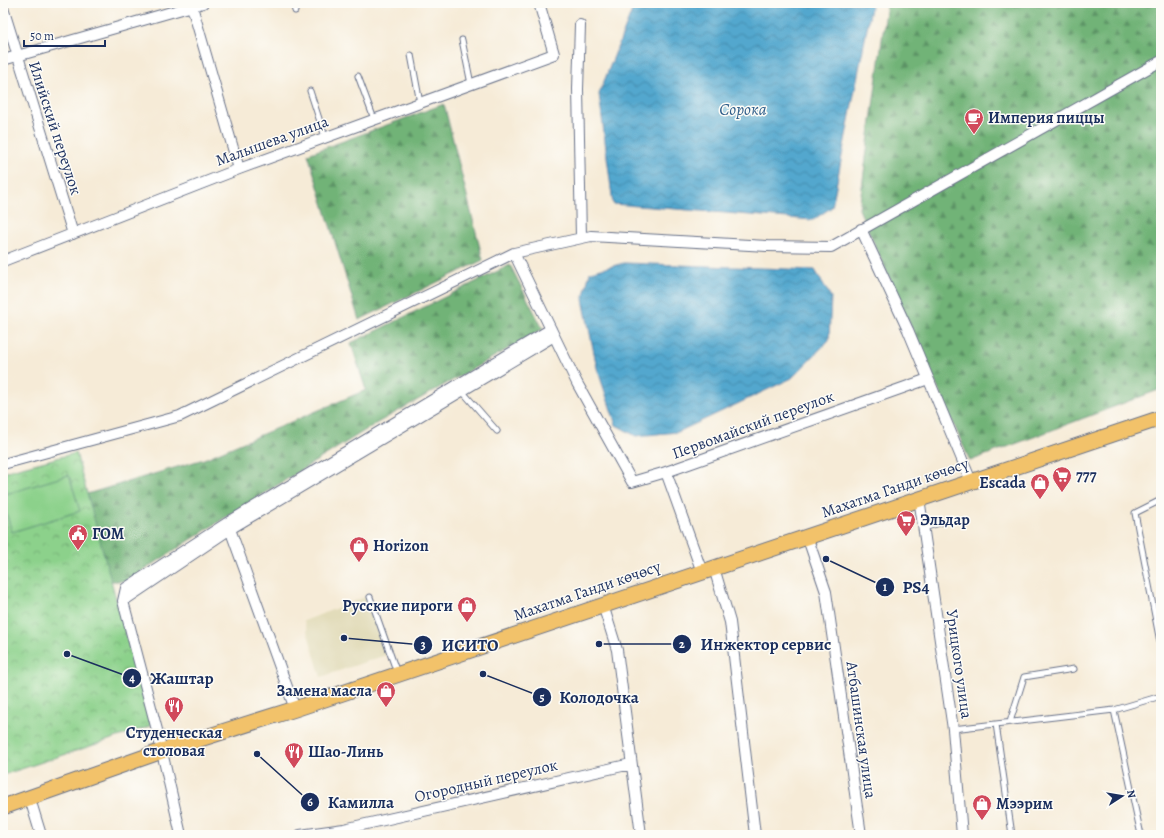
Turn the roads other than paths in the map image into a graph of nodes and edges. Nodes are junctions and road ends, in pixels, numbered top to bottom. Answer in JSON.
{"nodes":[{"id":1,"x":203,"y":3,"type":"edge"},
{"id":2,"x":293,"y":3,"type":"edge"},
{"id":3,"x":539,"y":3,"type":"edge"},
{"id":4,"x":192,"y":5,"type":"edge"},
{"id":5,"x":3,"y":8,"type":"edge"},
{"id":6,"x":295,"y":11,"type":"dead end"},
{"id":7,"x":580,"y":25,"type":"dead end"},
{"id":8,"x":462,"y":40,"type":"dead end"},
{"id":9,"x":411,"y":55,"type":"dead end"},
{"id":10,"x":17,"y":56,"type":"junction"},
{"id":11,"x":3,"y":60,"type":"edge"},
{"id":12,"x":1161,"y":61,"type":"edge"},
{"id":13,"x":358,"y":76,"type":"dead end"},
{"id":14,"x":471,"y":84,"type":"junction"},
{"id":15,"x":310,"y":91,"type":"dead end"},
{"id":16,"x":420,"y":103,"type":"junction"},
{"id":17,"x":374,"y":119,"type":"junction"},
{"id":18,"x":325,"y":137,"type":"junction"},
{"id":19,"x":239,"y":169,"type":"junction"},
{"id":20,"x":861,"y":229,"type":"junction"},
{"id":21,"x":73,"y":234,"type":"junction"},
{"id":22,"x":581,"y":237,"type":"junction"},
{"id":23,"x":514,"y":253,"type":"junction"},
{"id":24,"x":3,"y":261,"type":"edge"},
{"id":25,"x":553,"y":332,"type":"junction"},
{"id":26,"x":928,"y":379,"type":"junction"},
{"id":27,"x":461,"y":390,"type":"junction"},
{"id":28,"x":1161,"y":418,"type":"edge"},
{"id":29,"x":497,"y":431,"type":"dead end"},
{"id":30,"x":3,"y":464,"type":"edge"},
{"id":31,"x":666,"y":472,"type":"junction"},
{"id":32,"x":971,"y":481,"type":"junction"},
{"id":33,"x":919,"y":498,"type":"junction"},
{"id":34,"x":1161,"y":500,"type":"edge"},
{"id":35,"x":946,"y":521,"type":"dead end"},
{"id":36,"x":924,"y":528,"type":"junction"},
{"id":37,"x":230,"y":529,"type":"junction"},
{"id":38,"x":807,"y":536,"type":"junction"},
{"id":39,"x":708,"y":570,"type":"junction"},
{"id":40,"x":370,"y":597,"type":"dead end"},
{"id":41,"x":123,"y":602,"type":"junction"},
{"id":42,"x":603,"y":605,"type":"junction"},
{"id":43,"x":1161,"y":647,"type":"edge"},
{"id":44,"x":1074,"y":669,"type":"dead end"},
{"id":45,"x":397,"y":674,"type":"junction"},
{"id":46,"x":1161,"y":696,"type":"edge"},
{"id":47,"x":295,"y":709,"type":"junction"},
{"id":48,"x":1114,"y":710,"type":"junction"},
{"id":49,"x":1010,"y":722,"type":"junction"},
{"id":50,"x":996,"y":724,"type":"junction"},
{"id":51,"x":953,"y":729,"type":"junction"},
{"id":52,"x":162,"y":751,"type":"junction"},
{"id":53,"x":631,"y":764,"type":"junction"},
{"id":54,"x":30,"y":799,"type":"junction"},
{"id":55,"x":3,"y":808,"type":"edge"},
{"id":56,"x":41,"y":835,"type":"edge"},
{"id":57,"x":182,"y":835,"type":"edge"},
{"id":58,"x":300,"y":835,"type":"edge"},
{"id":59,"x":641,"y":835,"type":"edge"},
{"id":60,"x":755,"y":835,"type":"edge"},
{"id":61,"x":861,"y":835,"type":"edge"},
{"id":62,"x":962,"y":835,"type":"edge"},
{"id":63,"x":1012,"y":835,"type":"edge"},
{"id":64,"x":1141,"y":835,"type":"edge"}],
"edges":[{"from":1,"to":4,"type":"street"},
{"from":2,"to":6,"type":"lane"},
{"from":3,"to":14,"type":"street","name":"Малышева улица"},
{"from":4,"to":10,"type":"street"},
{"from":4,"to":19,"type":"street"},
{"from":5,"to":10,"type":"street","name":"Илийский переулок"},
{"from":7,"to":22,"type":"street"},
{"from":8,"to":14,"type":"lane"},
{"from":9,"to":16,"type":"lane"},
{"from":10,"to":11,"type":"street"},
{"from":10,"to":21,"type":"street","name":"Илийский переулок"},
{"from":12,"to":20,"type":"street"},
{"from":13,"to":17,"type":"lane"},
{"from":14,"to":16,"type":"street","name":"Малышева улица"},
{"from":15,"to":18,"type":"lane"},
{"from":16,"to":17,"type":"street","name":"Малышева улица"},
{"from":17,"to":18,"type":"street","name":"Малышева улица"},
{"from":18,"to":19,"type":"street","name":"Малышева улица"},
{"from":19,"to":21,"type":"street","name":"Малышева улица"},
{"from":20,"to":22,"type":"street"},
{"from":20,"to":26,"type":"street"},
{"from":21,"to":24,"type":"street","name":"Малышева улица"},
{"from":22,"to":23,"type":"street"},
{"from":23,"to":25,"type":"street"},
{"from":23,"to":30,"type":"street"},
{"from":25,"to":27,"type":"street"},
{"from":25,"to":31,"type":"street"},
{"from":25,"to":41,"type":"street"},
{"from":26,"to":31,"type":"street","name":"Первомайский переулок"},
{"from":26,"to":32,"type":"street"},
{"from":27,"to":29,"type":"lane"},
{"from":27,"to":37,"type":"street"},
{"from":28,"to":32,"type":"main road","name":"Махатма Ганди көчөсү"},
{"from":31,"to":39,"type":"street","name":"Первомайский переулок"},
{"from":32,"to":33,"type":"main road","name":"Махатма Ганди көчөсү"},
{"from":33,"to":36,"type":"street","name":"Урицкого улица"},
{"from":33,"to":38,"type":"main road","name":"Махатма Ганди көчөсү"},
{"from":34,"to":43,"type":"lane"},
{"from":35,"to":36,"type":"lane"},
{"from":36,"to":51,"type":"street","name":"Урицкого улица"},
{"from":37,"to":41,"type":"street"},
{"from":37,"to":47,"type":"street"},
{"from":38,"to":39,"type":"main road","name":"Махатма Ганди көчөсү"},
{"from":38,"to":61,"type":"street","name":"Атбашинская улица"},
{"from":39,"to":42,"type":"main road","name":"Махатма Ганди көчөсү"},
{"from":39,"to":60,"type":"street","name":"Первомайский переулок"},
{"from":40,"to":45,"type":"lane"},
{"from":41,"to":52,"type":"street"},
{"from":42,"to":45,"type":"main road","name":"Махатма Ганди көчөсү"},
{"from":42,"to":53,"type":"street"},
{"from":44,"to":49,"type":"lane"},
{"from":45,"to":47,"type":"main road","name":"Махатма Ганди көчөсү"},
{"from":46,"to":48,"type":"lane"},
{"from":47,"to":52,"type":"main road","name":"Махатма Ганди көчөсү"},
{"from":48,"to":49,"type":"lane"},
{"from":48,"to":64,"type":"lane"},
{"from":49,"to":50,"type":"lane"},
{"from":50,"to":51,"type":"lane"},
{"from":50,"to":63,"type":"lane"},
{"from":51,"to":62,"type":"street","name":"Урицкого улица"},
{"from":52,"to":54,"type":"main road","name":"Махатма Ганди көчөсү"},
{"from":52,"to":57,"type":"street"},
{"from":53,"to":58,"type":"street","name":"Огородный переулок"},
{"from":53,"to":59,"type":"street"},
{"from":54,"to":55,"type":"main road","name":"Махатма Ганди көчөсү"},
{"from":54,"to":56,"type":"street"}]}
